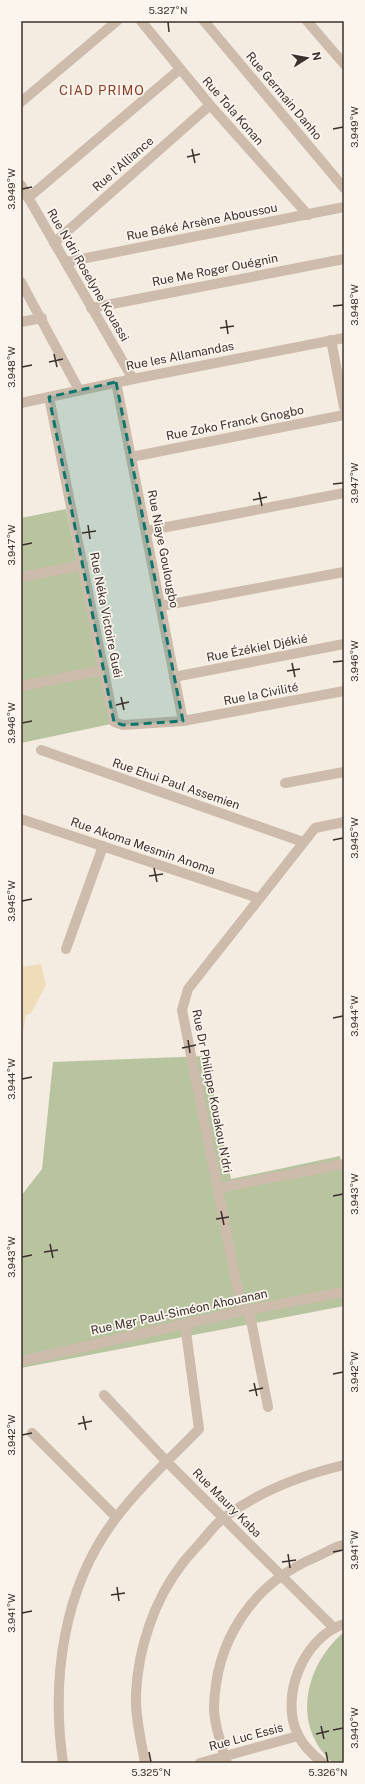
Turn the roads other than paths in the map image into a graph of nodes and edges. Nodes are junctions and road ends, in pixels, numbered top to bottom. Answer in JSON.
{"nodes":[{"id":1,"x":118,"y":21,"type":"edge"},
{"id":2,"x":141,"y":21,"type":"edge"},
{"id":3,"x":204,"y":21,"type":"edge"},
{"id":4,"x":307,"y":21,"type":"edge"},
{"id":5,"x":344,"y":64,"type":"edge"},
{"id":6,"x":180,"y":69,"type":"junction"},
{"id":7,"x":21,"y":102,"type":"edge"},
{"id":8,"x":210,"y":106,"type":"junction"},
{"id":9,"x":21,"y":185,"type":"edge"},
{"id":10,"x":344,"y":188,"type":"edge"},
{"id":11,"x":28,"y":198,"type":"junction"},
{"id":12,"x":344,"y":208,"type":"edge"},
{"id":13,"x":308,"y":215,"type":"junction"},
{"id":14,"x":54,"y":243,"type":"junction"},
{"id":15,"x":344,"y":259,"type":"edge"},
{"id":16,"x":66,"y":262,"type":"junction"},
{"id":17,"x":21,"y":282,"type":"edge"},
{"id":18,"x":91,"y":308,"type":"junction"},
{"id":19,"x":42,"y":318,"type":"junction"},
{"id":20,"x":21,"y":322,"type":"edge"},
{"id":21,"x":344,"y":338,"type":"edge"},
{"id":22,"x":331,"y":340,"type":"junction"},
{"id":23,"x":133,"y":378,"type":"junction"},
{"id":24,"x":116,"y":382,"type":"junction"},
{"id":25,"x":79,"y":390,"type":"junction"},
{"id":26,"x":49,"y":397,"type":"junction"},
{"id":27,"x":21,"y":403,"type":"edge"},
{"id":28,"x":344,"y":407,"type":"edge"},
{"id":29,"x":344,"y":415,"type":"edge"},
{"id":30,"x":131,"y":456,"type":"junction"},
{"id":31,"x":344,"y":493,"type":"edge"},
{"id":32,"x":146,"y":531,"type":"junction"},
{"id":33,"x":83,"y":565,"type":"junction"},
{"id":34,"x":344,"y":572,"type":"edge"},
{"id":35,"x":21,"y":577,"type":"edge"},
{"id":36,"x":161,"y":606,"type":"junction"},
{"id":37,"x":344,"y":644,"type":"edge"},
{"id":38,"x":104,"y":670,"type":"junction"},
{"id":39,"x":174,"y":678,"type":"junction"},
{"id":40,"x":21,"y":686,"type":"edge"},
{"id":41,"x":344,"y":691,"type":"edge"},
{"id":42,"x":183,"y":722,"type":"junction"},
{"id":43,"x":41,"y":750,"type":"dead end"},
{"id":44,"x":344,"y":772,"type":"edge"},
{"id":45,"x":285,"y":784,"type":"dead end"},
{"id":46,"x":21,"y":819,"type":"edge"},
{"id":47,"x":344,"y":822,"type":"edge"},
{"id":48,"x":303,"y":842,"type":"junction"},
{"id":49,"x":103,"y":846,"type":"junction"},
{"id":50,"x":258,"y":898,"type":"junction"},
{"id":51,"x":66,"y":949,"type":"dead end"},
{"id":52,"x":344,"y":1164,"type":"edge"},
{"id":53,"x":218,"y":1188,"type":"junction"},
{"id":54,"x":344,"y":1292,"type":"edge"},
{"id":55,"x":246,"y":1311,"type":"junction"},
{"id":56,"x":185,"y":1324,"type":"junction"},
{"id":57,"x":21,"y":1361,"type":"edge"},
{"id":58,"x":104,"y":1395,"type":"dead end"},
{"id":59,"x":268,"y":1407,"type":"dead end"},
{"id":60,"x":32,"y":1433,"type":"dead end"},
{"id":61,"x":167,"y":1462,"type":"junction"},
{"id":62,"x":344,"y":1465,"type":"edge"},
{"id":63,"x":116,"y":1517,"type":"junction"},
{"id":64,"x":224,"y":1518,"type":"junction"},
{"id":65,"x":344,"y":1545,"type":"edge"},
{"id":66,"x":280,"y":1576,"type":"junction"},
{"id":67,"x":344,"y":1624,"type":"edge"},
{"id":68,"x":333,"y":1628,"type":"junction"},
{"id":69,"x":298,"y":1736,"type":"junction"},
{"id":70,"x":226,"y":1760,"type":"edge"},
{"id":71,"x":63,"y":1763,"type":"edge"},
{"id":72,"x":145,"y":1763,"type":"edge"},
{"id":73,"x":200,"y":1763,"type":"edge"},
{"id":74,"x":323,"y":1763,"type":"edge"}],
"edges":[{"from":1,"to":7,"type":"street"},
{"from":2,"to":6,"type":"street","name":"Rue Tola Konan"},
{"from":3,"to":10,"type":"street","name":"Rue Germain Danho"},
{"from":4,"to":5,"type":"street"},
{"from":6,"to":8,"type":"street","name":"Rue Tola Konan"},
{"from":6,"to":11,"type":"street"},
{"from":8,"to":13,"type":"street","name":"Rue Tola Konan"},
{"from":8,"to":14,"type":"street","name":"Rue l'Alliance"},
{"from":9,"to":11,"type":"street","name":"Rue N'dri Roselyne Kouassi"},
{"from":11,"to":14,"type":"street","name":"Rue N'dri Roselyne Kouassi"},
{"from":12,"to":13,"type":"street","name":"Rue Béké Arsène Aboussou"},
{"from":13,"to":16,"type":"street","name":"Rue Béké Arsène Aboussou"},
{"from":14,"to":16,"type":"street","name":"Rue N'dri Roselyne Kouassi"},
{"from":15,"to":18,"type":"street","name":"Rue Me Roger Ouégnin"},
{"from":16,"to":18,"type":"street","name":"Rue N'dri Roselyne Kouassi"},
{"from":17,"to":19,"type":"street"},
{"from":18,"to":23,"type":"street","name":"Rue N'dri Roselyne Kouassi"},
{"from":19,"to":20,"type":"street"},
{"from":19,"to":25,"type":"street"},
{"from":21,"to":22,"type":"street","name":"Rue les Allamandas"},
{"from":22,"to":23,"type":"street","name":"Rue les Allamandas"},
{"from":22,"to":28,"type":"street"},
{"from":23,"to":24,"type":"street","name":"Rue les Allamandas"},
{"from":24,"to":25,"type":"street","name":"Rue les Allamandas"},
{"from":24,"to":30,"type":"street","name":"Rue Niaye Goulougbo"},
{"from":25,"to":26,"type":"street","name":"Rue les Allamandas"},
{"from":26,"to":27,"type":"street","name":"Rue les Allamandas"},
{"from":26,"to":33,"type":"street","name":"Rue Néka Victoire Guéi"},
{"from":29,"to":30,"type":"street","name":"Rue Zoko Franck Gnogbo"},
{"from":30,"to":32,"type":"street","name":"Rue Niaye Goulougbo"},
{"from":31,"to":32,"type":"street"},
{"from":32,"to":36,"type":"street","name":"Rue Niaye Goulougbo"},
{"from":33,"to":35,"type":"street"},
{"from":33,"to":38,"type":"street","name":"Rue Néka Victoire Guéi"},
{"from":34,"to":36,"type":"street"},
{"from":36,"to":39,"type":"street","name":"Rue Niaye Goulougbo"},
{"from":37,"to":39,"type":"street","name":"Rue Ézékiel Djékié"},
{"from":38,"to":40,"type":"street"},
{"from":38,"to":42,"type":"street","name":"Rue Néka Victoire Guéi"},
{"from":39,"to":42,"type":"street","name":"Rue Niaye Goulougbo"},
{"from":41,"to":42,"type":"street","name":"Rue la Civilité"},
{"from":43,"to":48,"type":"street","name":"Rue Ehui Paul Assemien"},
{"from":44,"to":45,"type":"street"},
{"from":46,"to":49,"type":"street","name":"Rue Akoma Mesmin Anoma"},
{"from":47,"to":48,"type":"street","name":"Rue Dr Philippe Kouakou N'dri"},
{"from":48,"to":50,"type":"street","name":"Rue Dr Philippe Kouakou N'dri"},
{"from":49,"to":50,"type":"street","name":"Rue Akoma Mesmin Anoma"},
{"from":49,"to":51,"type":"street"},
{"from":50,"to":53,"type":"street","name":"Rue Dr Philippe Kouakou N'dri"},
{"from":52,"to":53,"type":"street"},
{"from":53,"to":55,"type":"street","name":"Rue Dr Philippe Kouakou N'dri"},
{"from":54,"to":55,"type":"street","name":"Rue Mgr Paul-Siméon Ahouanan"},
{"from":55,"to":56,"type":"street","name":"Rue Mgr Paul-Siméon Ahouanan"},
{"from":55,"to":59,"type":"street","name":"Rue Dr Philippe Kouakou N'dri"},
{"from":56,"to":57,"type":"street","name":"Rue Mgr Paul-Siméon Ahouanan"},
{"from":56,"to":61,"type":"street"},
{"from":58,"to":61,"type":"street","name":"Rue Maury Kaba"},
{"from":60,"to":63,"type":"street"},
{"from":61,"to":63,"type":"street"},
{"from":61,"to":64,"type":"street","name":"Rue Maury Kaba"},
{"from":62,"to":64,"type":"street"},
{"from":63,"to":71,"type":"street"},
{"from":64,"to":66,"type":"street","name":"Rue Maury Kaba"},
{"from":64,"to":72,"type":"street"},
{"from":65,"to":66,"type":"street"},
{"from":66,"to":68,"type":"street","name":"Rue Maury Kaba"},
{"from":66,"to":70,"type":"street"},
{"from":67,"to":68,"type":"street"},
{"from":68,"to":69,"type":"street"},
{"from":69,"to":70,"type":"street","name":"Rue Luc Essis"},
{"from":69,"to":74,"type":"street"},
{"from":70,"to":73,"type":"street","name":"Rue Luc Essis"}]}
